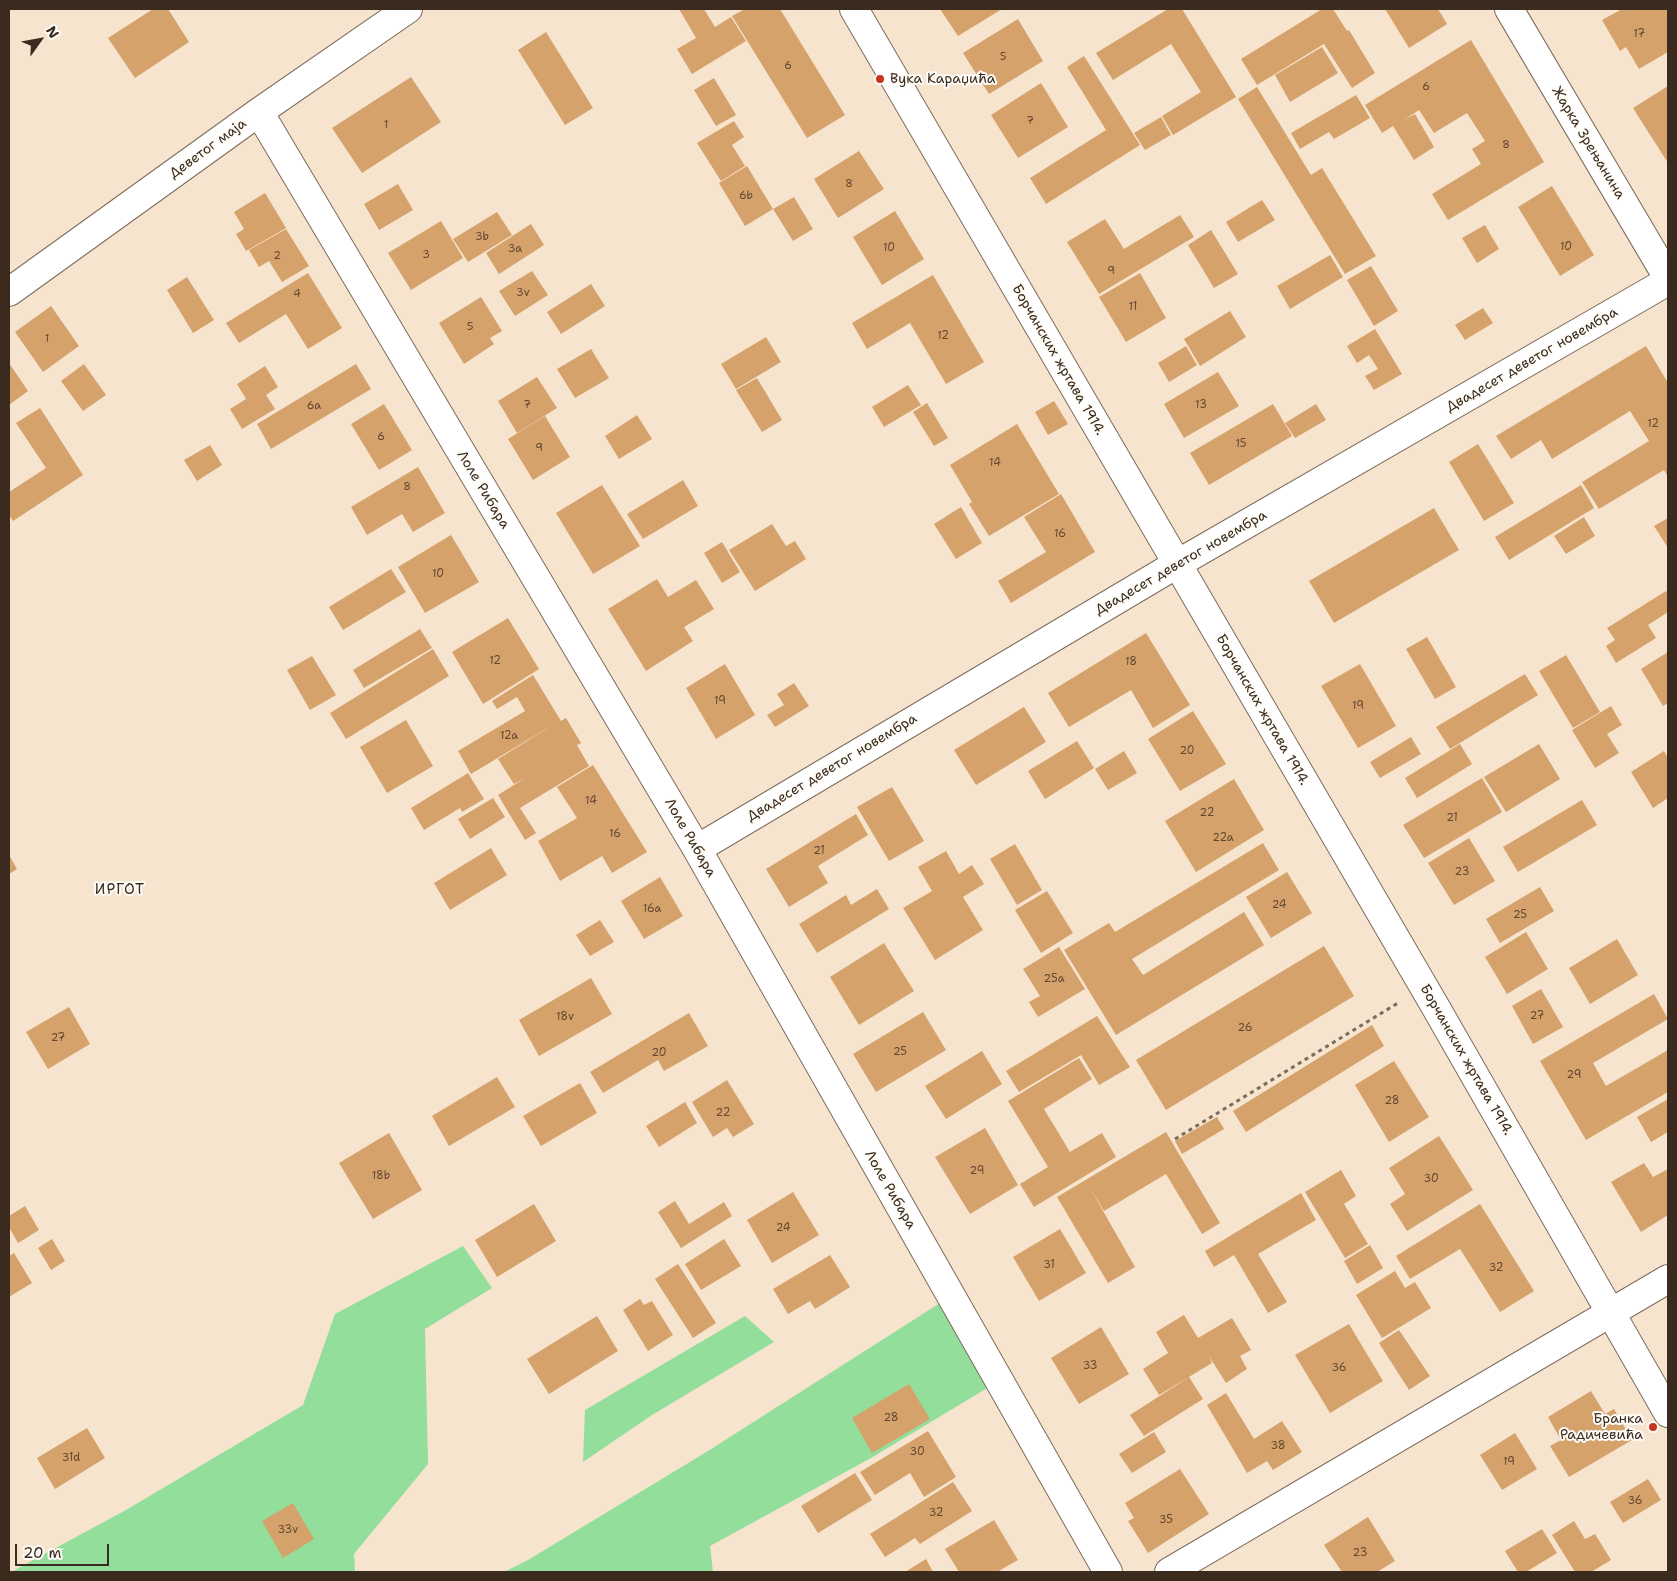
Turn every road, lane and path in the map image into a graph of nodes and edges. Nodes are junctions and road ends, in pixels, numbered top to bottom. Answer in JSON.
{"nodes":[{"id":1,"x":408,"y":9,"type":"edge"},
{"id":2,"x":854,"y":9,"type":"edge"},
{"id":3,"x":1509,"y":9,"type":"edge"},
{"id":4,"x":259,"y":112,"type":"junction"},
{"id":5,"x":1668,"y":280,"type":"edge"},
{"id":6,"x":9,"y":292,"type":"edge"},
{"id":7,"x":1177,"y":564,"type":"junction"},
{"id":8,"x":696,"y":849,"type":"junction"},
{"id":9,"x":1424,"y":987,"type":"junction"},
{"id":10,"x":1175,"y":1139,"type":"dead end"},
{"id":11,"x":1668,"y":1279,"type":"edge"},
{"id":12,"x":1611,"y":1312,"type":"junction"},
{"id":13,"x":1668,"y":1412,"type":"edge"},
{"id":14,"x":1108,"y":1572,"type":"edge"},
{"id":15,"x":1169,"y":1572,"type":"edge"}],
"edges":[{"from":1,"to":4,"type":"street","name":"Деветог маја"},
{"from":2,"to":7,"type":"street","name":"Борчанских жртава 1914."},
{"from":3,"to":5,"type":"street","name":"Жарка Зрењанина"},
{"from":4,"to":6,"type":"street","name":"Деветог маја"},
{"from":4,"to":8,"type":"street","name":"Лоле Рибара"},
{"from":5,"to":7,"type":"street","name":"Двадесет деветог новембра"},
{"from":7,"to":8,"type":"street","name":"Двадесет деветог новембра"},
{"from":7,"to":9,"type":"street","name":"Борчанских жртава 1914."},
{"from":8,"to":14,"type":"street","name":"Лоле Рибара"},
{"from":9,"to":10,"type":"path"},
{"from":9,"to":12,"type":"street","name":"Борчанских жртава 1914."},
{"from":11,"to":12,"type":"street"},
{"from":12,"to":13,"type":"street","name":"Борчанских жртава 1914."},
{"from":12,"to":15,"type":"street"}]}
